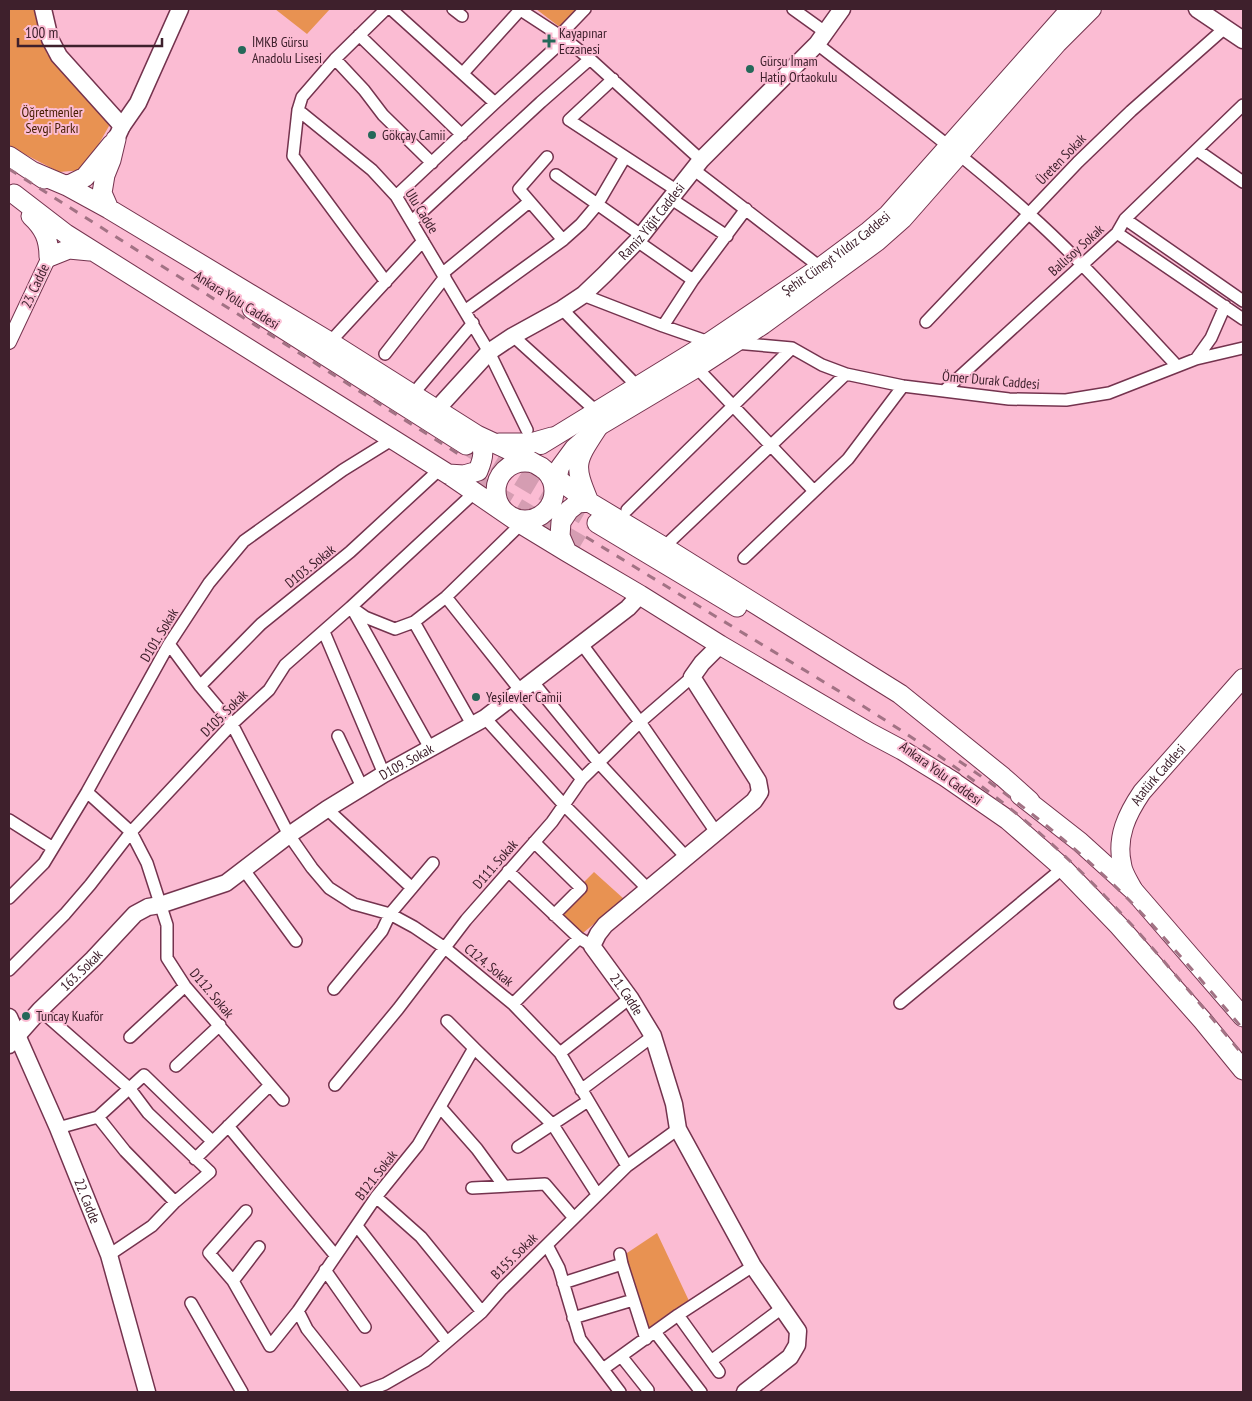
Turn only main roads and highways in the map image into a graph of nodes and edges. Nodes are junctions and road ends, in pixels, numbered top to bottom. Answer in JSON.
{"nodes":[{"id":1,"x":42,"y":9,"type":"edge"},
{"id":2,"x":180,"y":9,"type":"edge"},
{"id":3,"x":842,"y":9,"type":"edge"},
{"id":4,"x":1070,"y":9,"type":"edge"},
{"id":5,"x":1092,"y":9,"type":"edge"},
{"id":6,"x":1197,"y":9,"type":"edge"},
{"id":7,"x":167,"y":19,"type":"edge"},
{"id":8,"x":1243,"y":40,"type":"edge"},
{"id":9,"x":119,"y":133,"type":"junction"},
{"id":10,"x":954,"y":150,"type":"junction"},
{"id":11,"x":9,"y":156,"type":"edge"},
{"id":12,"x":34,"y":172,"type":"junction"},
{"id":13,"x":68,"y":186,"type":"junction"},
{"id":14,"x":11,"y":195,"type":"edge"},
{"id":15,"x":109,"y":209,"type":"junction"},
{"id":16,"x":94,"y":252,"type":"junction"},
{"id":17,"x":437,"y":409,"type":"junction"},
{"id":18,"x":597,"y":419,"type":"junction"},
{"id":19,"x":552,"y":437,"type":"junction"},
{"id":20,"x":471,"y":440,"type":"junction"},
{"id":21,"x":494,"y":443,"type":"junction"},
{"id":22,"x":521,"y":460,"type":"junction"},
{"id":23,"x":447,"y":471,"type":"junction"},
{"id":24,"x":556,"y":486,"type":"junction"},
{"id":25,"x":590,"y":502,"type":"junction"},
{"id":26,"x":515,"y":520,"type":"junction"},
{"id":27,"x":597,"y":523,"type":"tunnel mouth"},
{"id":28,"x":574,"y":549,"type":"junction"},
{"id":29,"x":640,"y":595,"type":"junction"},
{"id":30,"x":720,"y":645,"type":"junction"},
{"id":31,"x":1243,"y":678,"type":"edge"},
{"id":32,"x":954,"y":782,"type":"junction"},
{"id":33,"x":1030,"y":801,"type":"junction"},
{"id":34,"x":1133,"y":890,"type":"junction"},
{"id":35,"x":160,"y":905,"type":"joint"},
{"id":36,"x":9,"y":1017,"type":"edge"},
{"id":37,"x":1243,"y":1017,"type":"edge"},
{"id":38,"x":13,"y":1040,"type":"edge"},
{"id":39,"x":1243,"y":1070,"type":"edge"},
{"id":40,"x":147,"y":1392,"type":"edge"},
{"id":41,"x":744,"y":1392,"type":"edge"}],
"edges":[{"from":1,"to":9,"type":"main road"},
{"from":2,"to":7,"type":"main road"},
{"from":3,"to":17,"type":"main road","name":"Ramiz Yiğit Caddesi"},
{"from":4,"to":10,"type":"main road","name":"Şehit Cüneyt Yıldız Caddesi"},
{"from":5,"to":10,"type":"main road","name":"Şehit Cüneyt Yıldız Caddesi"},
{"from":6,"to":8,"type":"main road"},
{"from":7,"to":9,"type":"main road"},
{"from":9,"to":13,"type":"highway"},
{"from":9,"to":15,"type":"highway"},
{"from":10,"to":18,"type":"main road","name":"Şehit Cüneyt Yıldız Caddesi"},
{"from":10,"to":18,"type":"main road"},
{"from":11,"to":12,"type":"highway","name":"Ankara Yolu Caddesi"},
{"from":12,"to":13,"type":"highway"},
{"from":12,"to":20,"type":"highway","name":"Ankara Yolu Caddesi"},
{"from":13,"to":15,"type":"highway"},
{"from":14,"to":16,"type":"highway"},
{"from":14,"to":16,"type":"highway"},
{"from":14,"to":23,"type":"highway","name":"Ankara Yolu Caddesi"},
{"from":15,"to":17,"type":"highway"},
{"from":16,"to":23,"type":"highway"},
{"from":17,"to":20,"type":"highway"},
{"from":18,"to":19,"type":"main road","name":"Şehit Cüneyt Yıldız Caddesi"},
{"from":18,"to":24,"type":"main road"},
{"from":18,"to":25,"type":"highway"},
{"from":19,"to":21,"type":"highway"},
{"from":19,"to":22,"type":"main road","name":"Şehit Cüneyt Yıldız Caddesi"},
{"from":20,"to":21,"type":"highway"},
{"from":20,"to":23,"type":"highway"},
{"from":21,"to":22,"type":"highway"},
{"from":22,"to":24,"type":"highway"},
{"from":22,"to":26,"type":"highway"},
{"from":23,"to":26,"type":"highway"},
{"from":24,"to":25,"type":"highway"},
{"from":24,"to":26,"type":"highway"},
{"from":25,"to":28,"type":"highway"},
{"from":25,"to":33,"type":"highway"},
{"from":26,"to":28,"type":"highway"},
{"from":27,"to":33,"type":"highway","name":"Ankara Yolu Caddesi"},
{"from":28,"to":29,"type":"highway"},
{"from":28,"to":32,"type":"highway","name":"Ankara Yolu Caddesi"},
{"from":29,"to":30,"type":"highway"},
{"from":29,"to":35,"type":"main road","name":"D109. Sokak"},
{"from":30,"to":32,"type":"highway"},
{"from":30,"to":41,"type":"main road","name":"21. Cadde"},
{"from":31,"to":34,"type":"main road","name":"Atatürk Caddesi"},
{"from":32,"to":39,"type":"highway","name":"Ankara Yolu Caddesi"},
{"from":33,"to":34,"type":"highway","name":"Ankara Yolu Caddesi"},
{"from":34,"to":37,"type":"highway","name":"Ankara Yolu Caddesi"},
{"from":35,"to":38,"type":"main road","name":"163. Sokak"},
{"from":36,"to":38,"type":"main road","name":"22. Cadde"},
{"from":38,"to":40,"type":"main road","name":"22. Cadde"}]}
